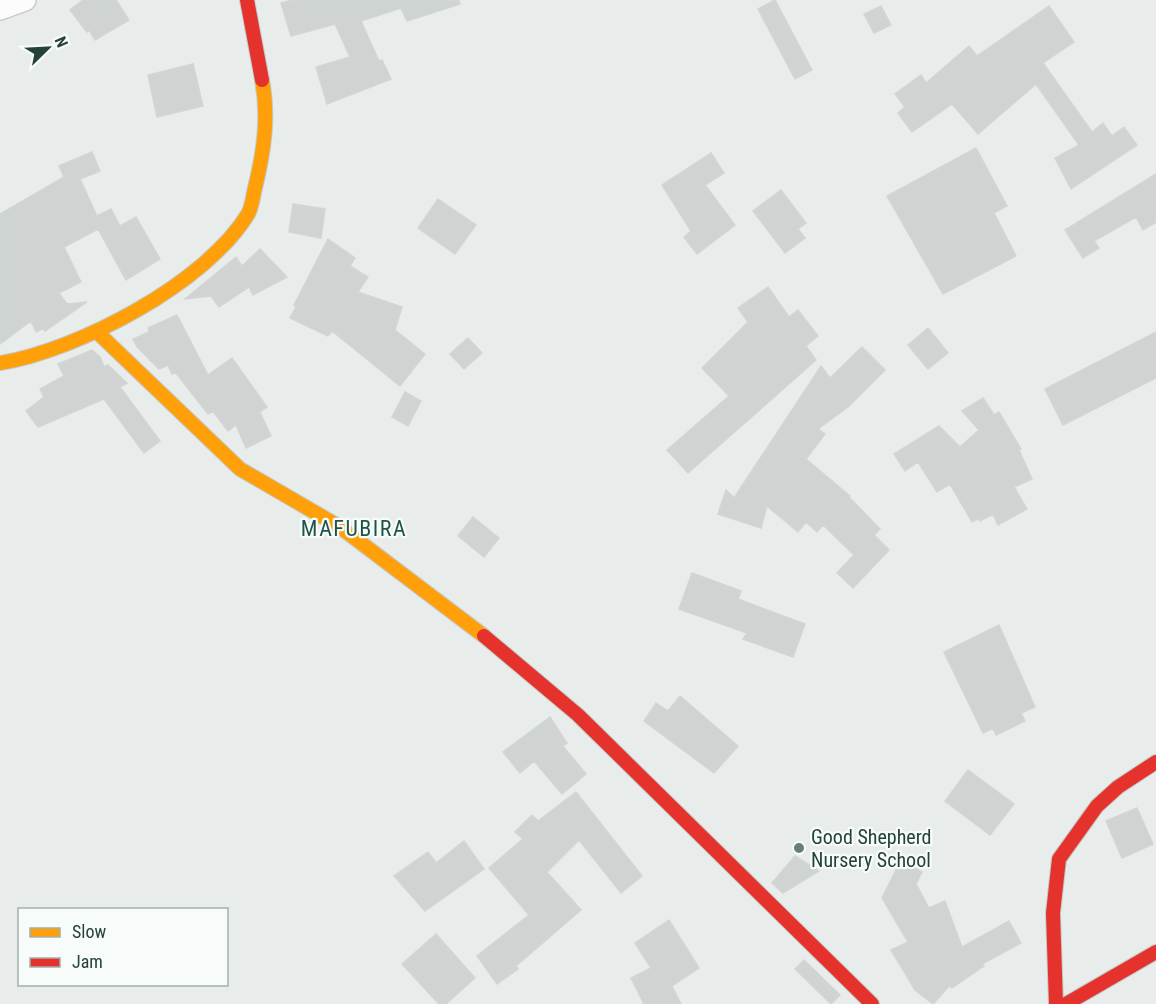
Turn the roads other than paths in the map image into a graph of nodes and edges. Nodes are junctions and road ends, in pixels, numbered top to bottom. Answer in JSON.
{"nodes":[{"id":1,"x":25,"y":0,"type":"edge"},
{"id":2,"x":247,"y":0,"type":"edge"},
{"id":3,"x":0,"y":9,"type":"edge"},
{"id":4,"x":96,"y":331,"type":"junction"},
{"id":5,"x":0,"y":363,"type":"edge"},
{"id":6,"x":1156,"y":762,"type":"edge"},
{"id":7,"x":1156,"y":952,"type":"edge"},
{"id":8,"x":872,"y":1004,"type":"edge"},
{"id":9,"x":1056,"y":1004,"type":"edge"},
{"id":10,"x":1066,"y":1004,"type":"edge"}],
"edges":[{"from":1,"to":3,"type":"street"},
{"from":2,"to":4,"type":"street"},
{"from":4,"to":5,"type":"street"},
{"from":4,"to":8,"type":"street"},
{"from":6,"to":9,"type":"street"},
{"from":7,"to":10,"type":"street"}]}
